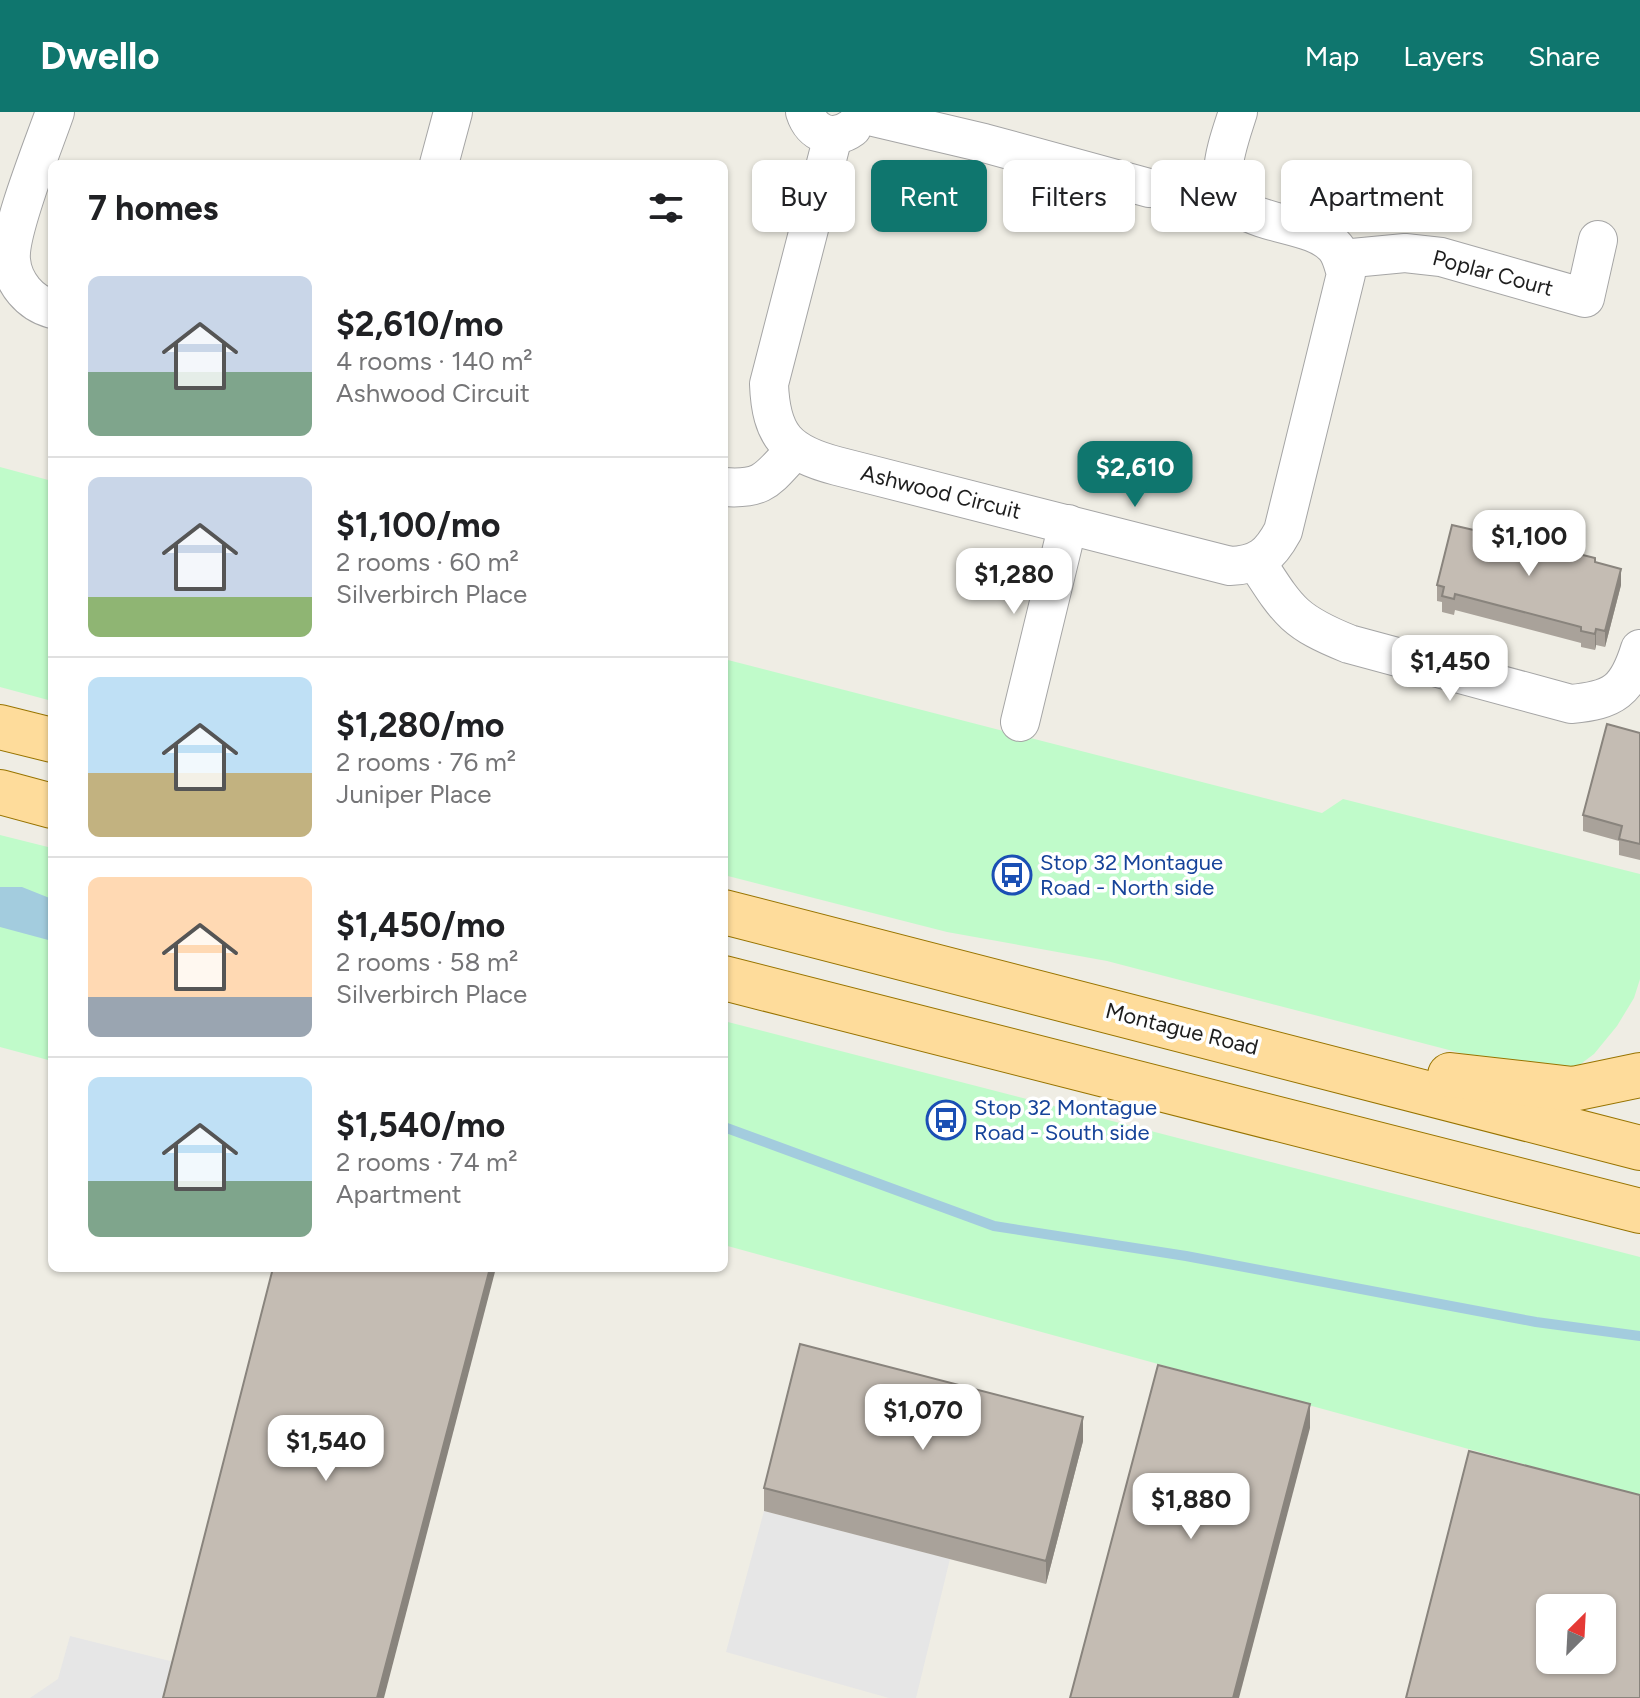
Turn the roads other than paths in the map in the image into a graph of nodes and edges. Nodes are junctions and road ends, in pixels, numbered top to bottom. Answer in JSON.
{"nodes":[{"id":1,"x":55,"y":112,"type":"edge"},
{"id":2,"x":453,"y":112,"type":"edge"},
{"id":3,"x":1238,"y":112,"type":"edge"},
{"id":4,"x":840,"y":118,"type":"edge"},
{"id":5,"x":440,"y":160,"type":"edge"},
{"id":6,"x":1226,"y":160,"type":"edge"},
{"id":7,"x":1151,"y":188,"type":"edge"},
{"id":8,"x":1265,"y":218,"type":"edge"},
{"id":9,"x":1598,"y":240,"type":"dead end"},
{"id":10,"x":1342,"y":259,"type":"junction"},
{"id":11,"x":25,"y":304,"type":"edge"},
{"id":12,"x":795,"y":450,"type":"junction"},
{"id":13,"x":728,"y":487,"type":"edge"},
{"id":14,"x":1068,"y":524,"type":"junction"},
{"id":15,"x":1257,"y":563,"type":"junction"},
{"id":16,"x":1640,"y":649,"type":"edge"},
{"id":17,"x":1020,"y":722,"type":"dead end"},
{"id":18,"x":0,"y":727,"type":"edge"},
{"id":19,"x":48,"y":739,"type":"edge"},
{"id":20,"x":0,"y":792,"type":"edge"},
{"id":21,"x":48,"y":805,"type":"edge"},
{"id":22,"x":728,"y":913,"type":"edge"},
{"id":23,"x":728,"y":979,"type":"edge"},
{"id":24,"x":1280,"y":1055,"type":"junction"},
{"id":25,"x":1640,"y":1075,"type":"edge"},
{"id":26,"x":1640,"y":1148,"type":"edge"},
{"id":27,"x":1505,"y":1177,"type":"junction"},
{"id":28,"x":1640,"y":1181,"type":"edge"},
{"id":29,"x":1640,"y":1211,"type":"edge"}],
"edges":[{"from":1,"to":11,"type":"street"},
{"from":2,"to":5,"type":"street"},
{"from":3,"to":6,"type":"street"},
{"from":4,"to":7,"type":"street"},
{"from":4,"to":12,"type":"street"},
{"from":8,"to":10,"type":"street"},
{"from":9,"to":10,"type":"street","name":"Poplar Court"},
{"from":10,"to":15,"type":"street"},
{"from":12,"to":13,"type":"street"},
{"from":12,"to":14,"type":"street","name":"Ashwood Circuit"},
{"from":14,"to":15,"type":"street","name":"Ashwood Circuit"},
{"from":14,"to":17,"type":"street"},
{"from":15,"to":16,"type":"street"},
{"from":18,"to":19,"type":"main road"},
{"from":20,"to":21,"type":"main road"},
{"from":22,"to":24,"type":"main road","name":"Montague Road"},
{"from":23,"to":27,"type":"main road"},
{"from":24,"to":25,"type":"main road"},
{"from":24,"to":26,"type":"main road","name":"Montague Road"},
{"from":27,"to":28,"type":"main road"},
{"from":27,"to":29,"type":"main road"}]}
